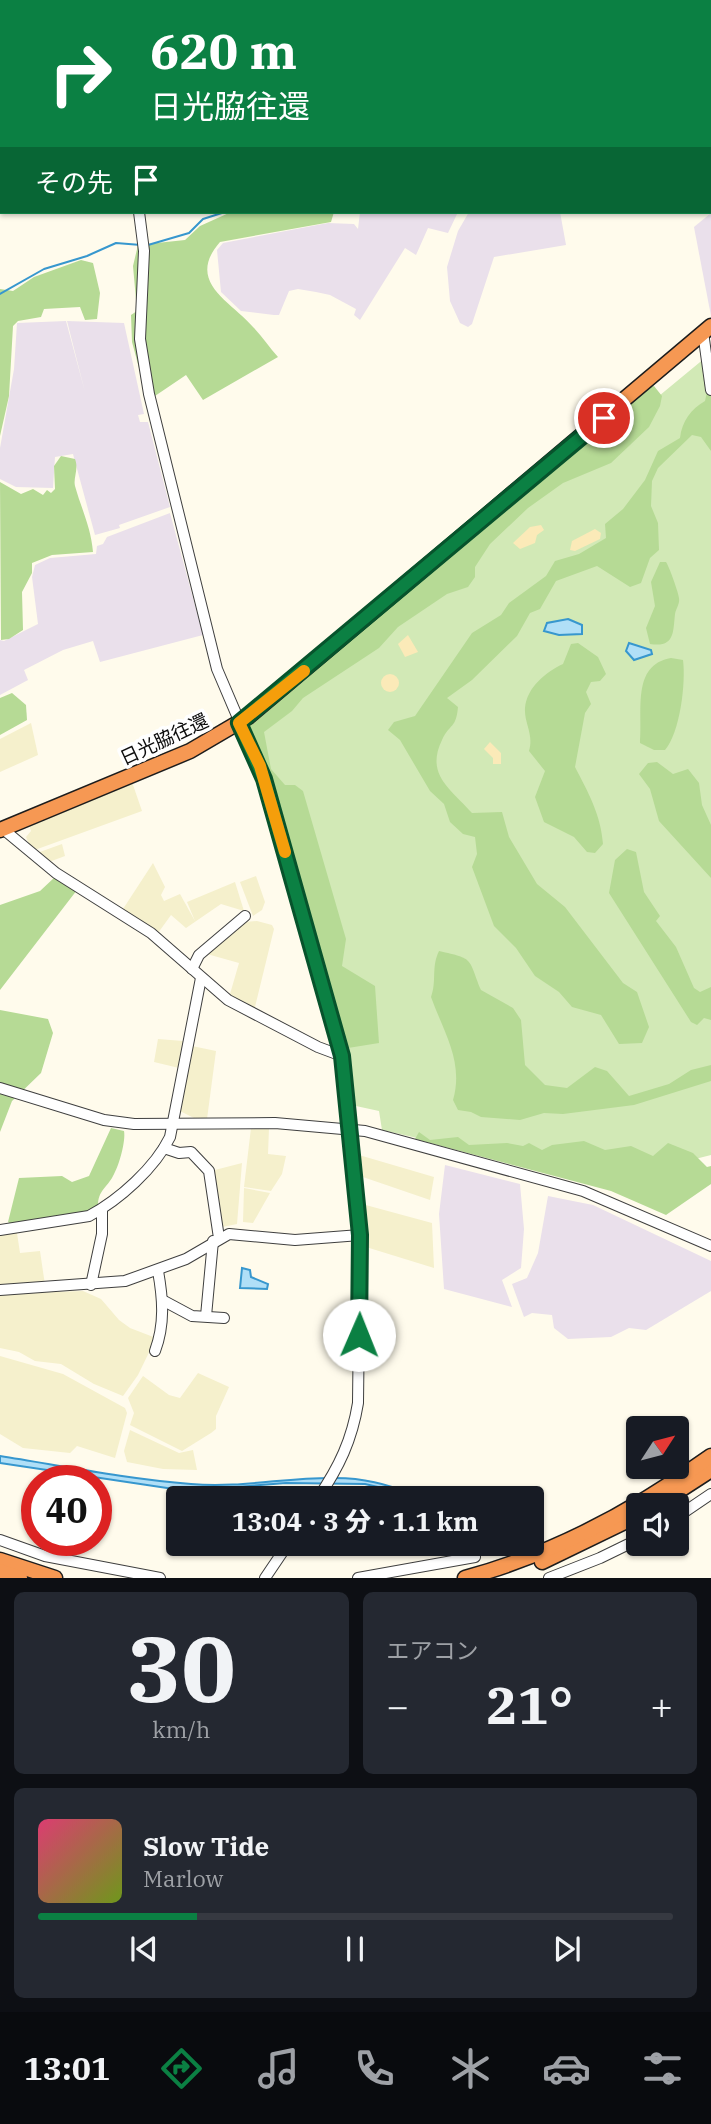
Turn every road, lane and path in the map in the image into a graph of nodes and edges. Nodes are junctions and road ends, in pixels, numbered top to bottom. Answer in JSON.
{"nodes":[{"id":1,"x":139,"y":214,"type":"edge"},
{"id":2,"x":707,"y":329,"type":"edge"},
{"id":3,"x":711,"y":390,"type":"edge"},
{"id":4,"x":239,"y":723,"type":"junction"},
{"id":5,"x":3,"y":826,"type":"edge"},
{"id":6,"x":245,"y":916,"type":"dead end"},
{"id":7,"x":192,"y":969,"type":"junction"},
{"id":8,"x":201,"y":978,"type":"junction"},
{"id":9,"x":342,"y":1056,"type":"junction"},
{"id":10,"x":0,"y":1088,"type":"edge"},
{"id":11,"x":172,"y":1126,"type":"junction"},
{"id":12,"x":350,"y":1129,"type":"junction"},
{"id":13,"x":164,"y":1148,"type":"junction"},
{"id":14,"x":102,"y":1209,"type":"junction"},
{"id":15,"x":0,"y":1230,"type":"edge"},
{"id":16,"x":360,"y":1235,"type":"junction"},
{"id":17,"x":216,"y":1239,"type":"junction"},
{"id":18,"x":711,"y":1246,"type":"edge"},
{"id":19,"x":158,"y":1271,"type":"junction"},
{"id":20,"x":91,"y":1285,"type":"junction"},
{"id":21,"x":0,"y":1290,"type":"edge"},
{"id":22,"x":163,"y":1301,"type":"junction"},
{"id":23,"x":206,"y":1316,"type":"junction"},
{"id":24,"x":224,"y":1318,"type":"dead end"},
{"id":25,"x":155,"y":1351,"type":"dead end"},
{"id":26,"x":711,"y":1456,"type":"edge"},
{"id":27,"x":711,"y":1470,"type":"edge"},
{"id":28,"x":326,"y":1486,"type":"edge"},
{"id":29,"x":676,"y":1493,"type":"edge"},
{"id":30,"x":711,"y":1494,"type":"edge"},
{"id":31,"x":689,"y":1509,"type":"edge"},
{"id":32,"x":626,"y":1522,"type":"edge"},
{"id":33,"x":0,"y":1540,"type":"edge"},
{"id":34,"x":626,"y":1545,"type":"edge"},
{"id":35,"x":280,"y":1556,"type":"edge"},
{"id":36,"x":475,"y":1557,"type":"dead end"},
{"id":37,"x":0,"y":1560,"type":"edge"},
{"id":38,"x":518,"y":1566,"type":"junction"},
{"id":39,"x":463,"y":1569,"type":"edge"},
{"id":40,"x":0,"y":1572,"type":"edge"},
{"id":41,"x":498,"y":1575,"type":"edge"},
{"id":42,"x":20,"y":1578,"type":"edge"},
{"id":43,"x":55,"y":1578,"type":"edge"},
{"id":44,"x":160,"y":1578,"type":"edge"},
{"id":45,"x":265,"y":1578,"type":"edge"},
{"id":46,"x":358,"y":1578,"type":"edge"},
{"id":47,"x":549,"y":1578,"type":"edge"}],
"edges":[{"from":1,"to":4,"type":"street"},
{"from":2,"to":3,"type":"street"},
{"from":2,"to":4,"type":"highway","name":"日光脇往還"},
{"from":4,"to":5,"type":"highway","name":"日光脇往還"},
{"from":4,"to":9,"type":"street"},
{"from":5,"to":7,"type":"street"},
{"from":6,"to":7,"type":"street"},
{"from":7,"to":8,"type":"street"},
{"from":8,"to":9,"type":"street"},
{"from":8,"to":11,"type":"street"},
{"from":9,"to":12,"type":"street"},
{"from":10,"to":11,"type":"street"},
{"from":11,"to":12,"type":"street"},
{"from":11,"to":13,"type":"street"},
{"from":12,"to":16,"type":"street"},
{"from":12,"to":18,"type":"street"},
{"from":13,"to":14,"type":"street"},
{"from":13,"to":17,"type":"street"},
{"from":14,"to":15,"type":"street"},
{"from":14,"to":20,"type":"street"},
{"from":16,"to":17,"type":"street"},
{"from":16,"to":28,"type":"street"},
{"from":17,"to":19,"type":"street"},
{"from":17,"to":23,"type":"street"},
{"from":19,"to":20,"type":"street"},
{"from":19,"to":22,"type":"street"},
{"from":20,"to":21,"type":"street"},
{"from":22,"to":23,"type":"street"},
{"from":22,"to":25,"type":"street"},
{"from":23,"to":24,"type":"street"},
{"from":26,"to":38,"type":"highway"},
{"from":27,"to":29,"type":"highway"},
{"from":30,"to":31,"type":"street"},
{"from":32,"to":38,"type":"highway"},
{"from":33,"to":44,"type":"street"},
{"from":34,"to":47,"type":"street"},
{"from":35,"to":45,"type":"street"},
{"from":36,"to":39,"type":"street"},
{"from":37,"to":43,"type":"highway"},
{"from":38,"to":41,"type":"highway"},
{"from":39,"to":41,"type":"highway"},
{"from":39,"to":46,"type":"street"},
{"from":40,"to":42,"type":"highway"}]}
